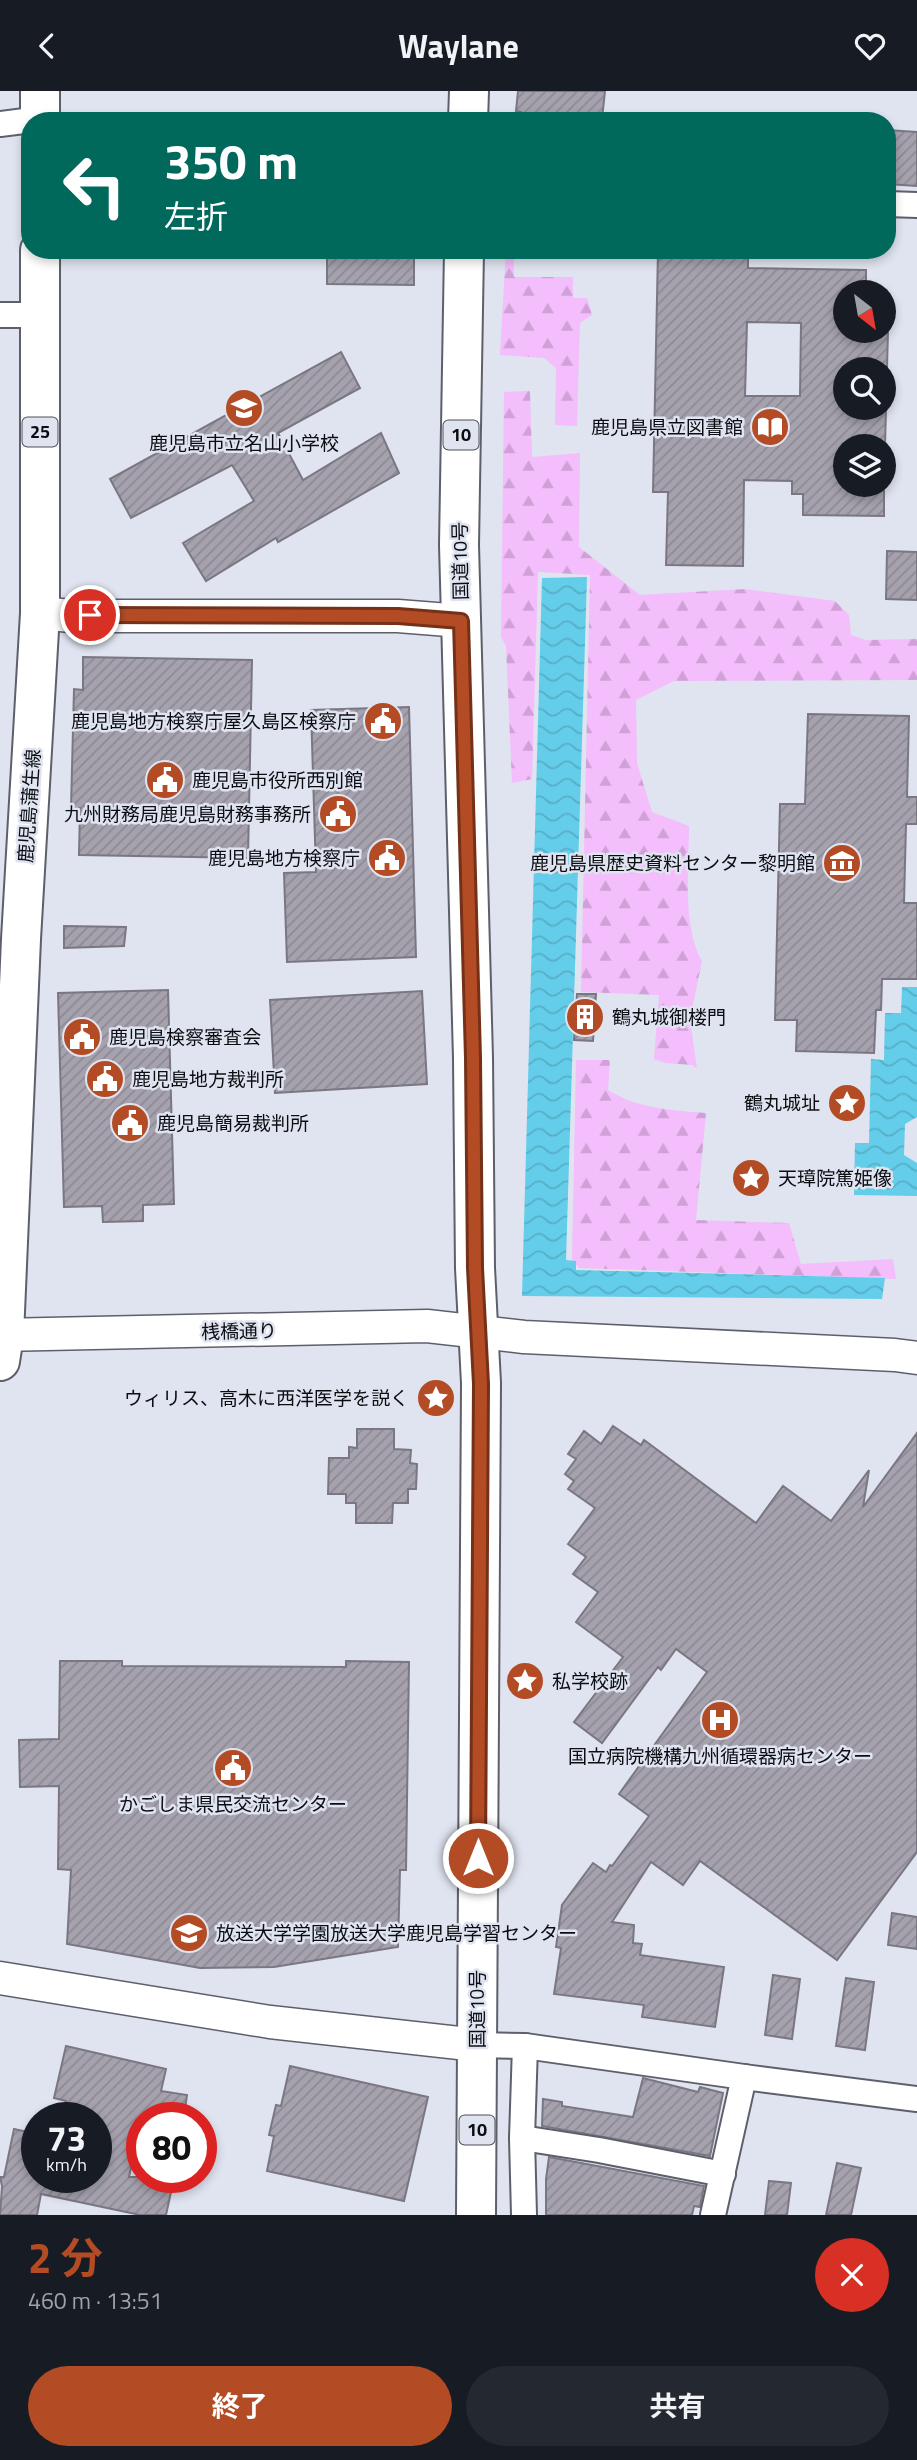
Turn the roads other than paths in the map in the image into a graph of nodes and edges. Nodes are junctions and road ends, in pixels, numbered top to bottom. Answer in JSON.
{"nodes":[{"id":1,"x":469,"y":91,"type":"edge"},
{"id":2,"x":468,"y":112,"type":"edge"},
{"id":3,"x":21,"y":117,"type":"edge"},
{"id":4,"x":0,"y":124,"type":"edge"},
{"id":5,"x":896,"y":204,"type":"edge"},
{"id":6,"x":917,"y":205,"type":"edge"},
{"id":7,"x":40,"y":259,"type":"edge"},
{"id":8,"x":464,"y":259,"type":"edge"},
{"id":9,"x":0,"y":315,"type":"edge"},
{"id":10,"x":40,"y":315,"type":"junction"},
{"id":11,"x":40,"y":613,"type":"junction"},
{"id":12,"x":461,"y":621,"type":"junction"},
{"id":13,"x":10,"y":939,"type":"edge"},
{"id":14,"x":478,"y":1332,"type":"junction"},
{"id":15,"x":1,"y":1344,"type":"edge"},
{"id":16,"x":917,"y":1358,"type":"edge"},
{"id":17,"x":0,"y":1978,"type":"edge"},
{"id":18,"x":477,"y":2045,"type":"junction"},
{"id":19,"x":525,"y":2046,"type":"junction"},
{"id":20,"x":744,"y":2077,"type":"junction"},
{"id":21,"x":917,"y":2099,"type":"edge"},
{"id":22,"x":522,"y":2138,"type":"junction"},
{"id":23,"x":723,"y":2174,"type":"junction"},
{"id":24,"x":476,"y":2215,"type":"edge"},
{"id":25,"x":524,"y":2215,"type":"edge"},
{"id":26,"x":713,"y":2215,"type":"edge"}],
"edges":[{"from":1,"to":2,"type":"main road"},
{"from":3,"to":4,"type":"street"},
{"from":5,"to":6,"type":"street"},
{"from":7,"to":10,"type":"main road","name":"鹿児島蒲生線","number":"25"},
{"from":8,"to":12,"type":"main road","name":"国道10号","number":"10"},
{"from":9,"to":10,"type":"street"},
{"from":10,"to":11,"type":"main road","name":"鹿児島蒲生線","number":"25"},
{"from":11,"to":12,"type":"street"},
{"from":11,"to":13,"type":"main road","name":"鹿児島蒲生線","number":"25"},
{"from":12,"to":14,"type":"main road","name":"国道10号","number":"10"},
{"from":13,"to":15,"type":"main road","name":"鹿児島蒲生線","number":"25"},
{"from":14,"to":15,"type":"street","name":"桟橋通り"},
{"from":14,"to":16,"type":"street","name":"桟橋通り"},
{"from":14,"to":18,"type":"main road","name":"国道10号","number":"10"},
{"from":17,"to":18,"type":"street"},
{"from":18,"to":19,"type":"street"},
{"from":18,"to":24,"type":"main road","name":"国道10号","number":"10"},
{"from":19,"to":20,"type":"street"},
{"from":19,"to":22,"type":"street"},
{"from":20,"to":21,"type":"street"},
{"from":20,"to":23,"type":"street"},
{"from":22,"to":23,"type":"street"},
{"from":22,"to":25,"type":"street"},
{"from":23,"to":26,"type":"street"}]}
